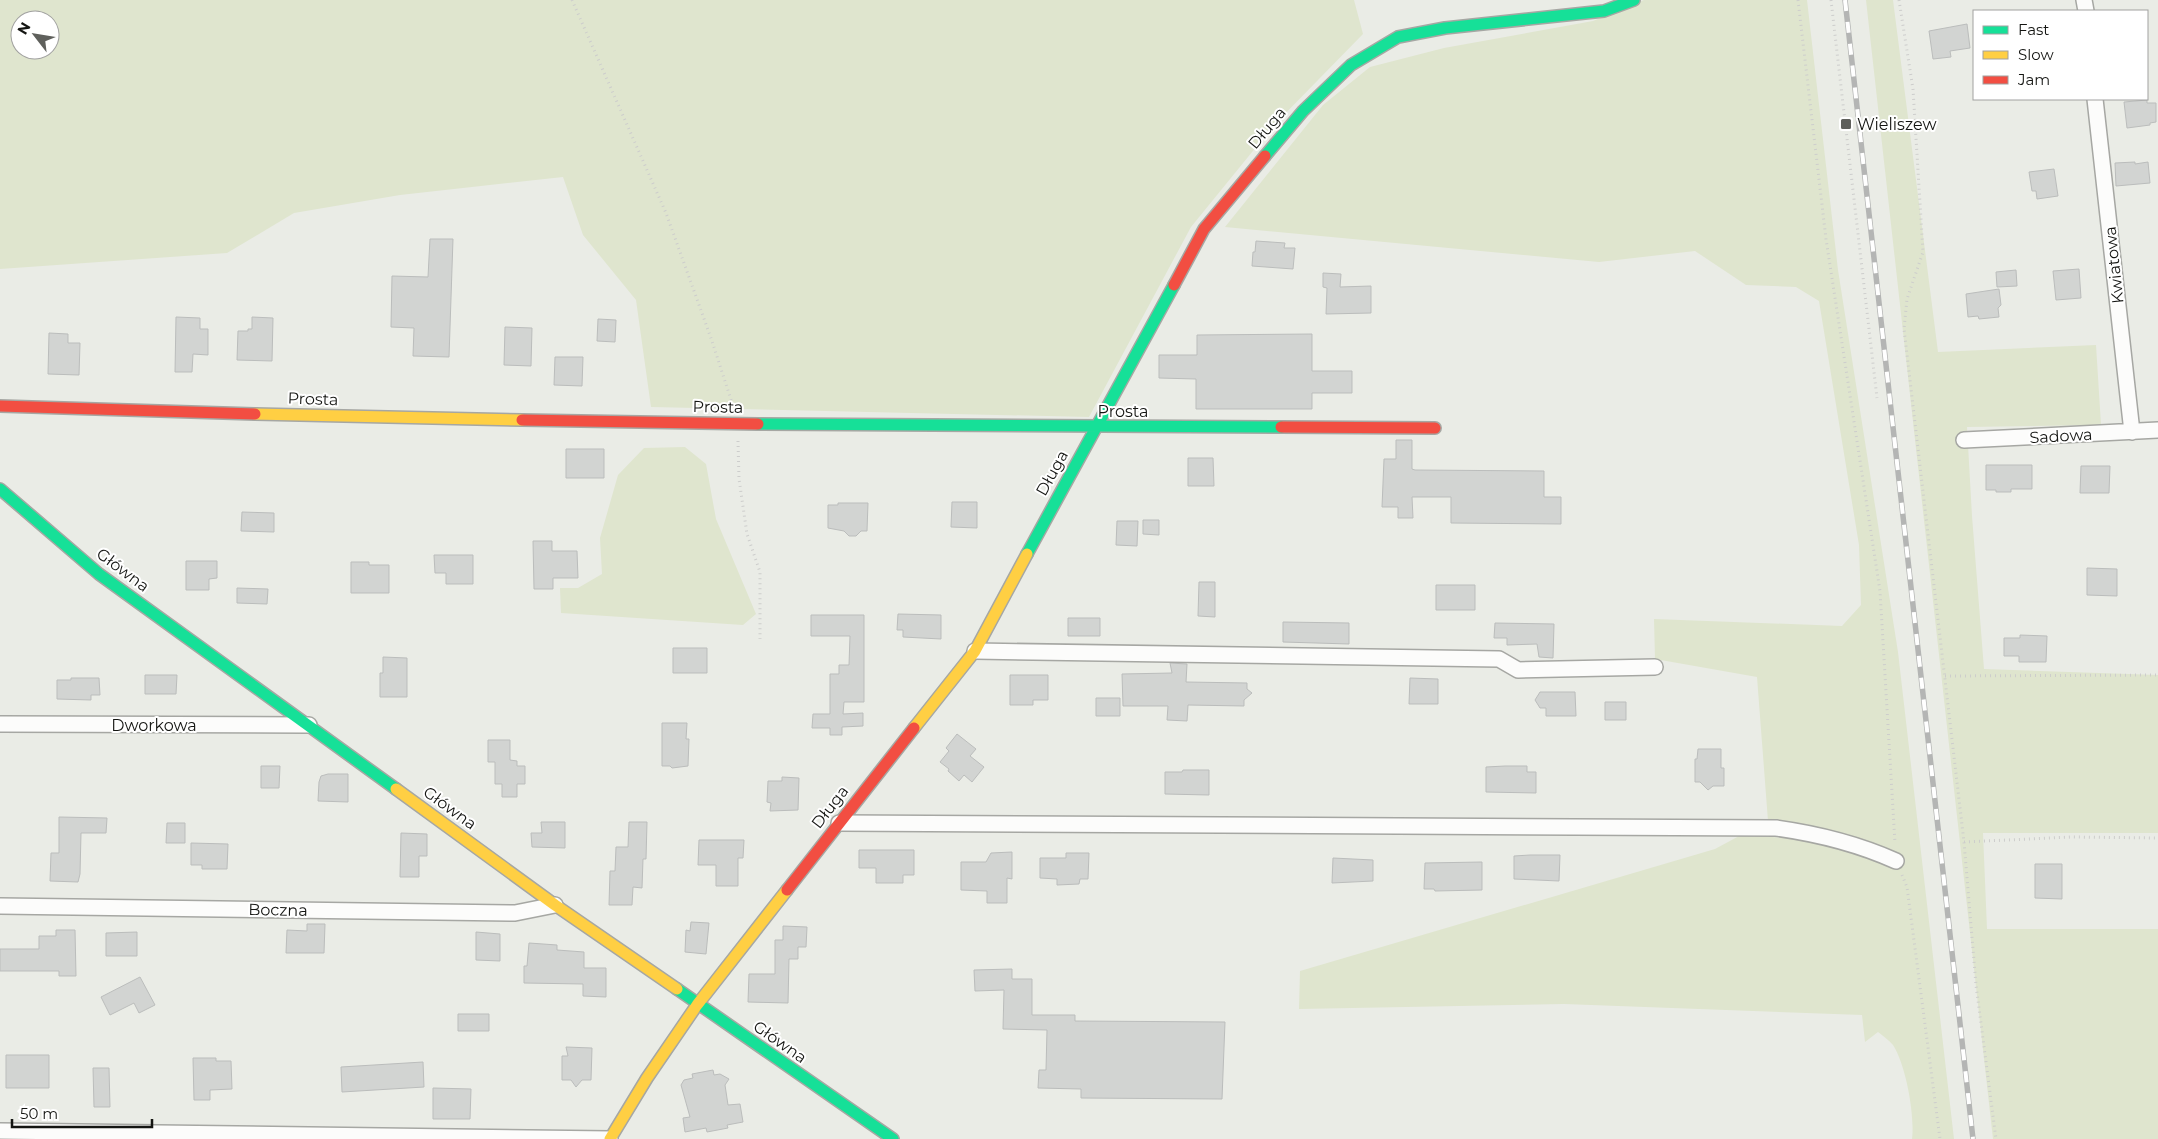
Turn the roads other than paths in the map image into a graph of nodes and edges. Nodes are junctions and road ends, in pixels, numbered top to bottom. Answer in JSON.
{"nodes":[{"id":1,"x":1634,"y":0,"type":"edge"},
{"id":2,"x":2095,"y":100,"type":"edge"},
{"id":3,"x":0,"y":406,"type":"edge"},
{"id":4,"x":1096,"y":427,"type":"junction"},
{"id":5,"x":1435,"y":428,"type":"dead end"},
{"id":6,"x":2158,"y":430,"type":"edge"},
{"id":7,"x":2132,"y":432,"type":"junction"},
{"id":8,"x":1964,"y":440,"type":"dead end"},
{"id":9,"x":0,"y":489,"type":"edge"},
{"id":10,"x":975,"y":651,"type":"junction"},
{"id":11,"x":1655,"y":667,"type":"dead end"},
{"id":12,"x":0,"y":724,"type":"edge"},
{"id":13,"x":309,"y":725,"type":"junction"},
{"id":14,"x":838,"y":823,"type":"junction"},
{"id":15,"x":1896,"y":862,"type":"road end"},
{"id":16,"x":555,"y":905,"type":"junction"},
{"id":17,"x":0,"y":906,"type":"edge"},
{"id":18,"x":697,"y":1005,"type":"junction"},
{"id":19,"x":0,"y":1131,"type":"edge"},
{"id":20,"x":610,"y":1139,"type":"edge"},
{"id":21,"x":893,"y":1139,"type":"edge"}],
"edges":[{"from":1,"to":4,"type":"street","name":"Długa"},
{"from":2,"to":7,"type":"street","name":"Kwiatowa"},
{"from":3,"to":4,"type":"street","name":"Prosta"},
{"from":4,"to":5,"type":"street","name":"Prosta"},
{"from":4,"to":10,"type":"street","name":"Długa"},
{"from":6,"to":7,"type":"street","name":"Sadowa"},
{"from":7,"to":8,"type":"street","name":"Sadowa"},
{"from":9,"to":13,"type":"street","name":"Główna"},
{"from":10,"to":11,"type":"street"},
{"from":10,"to":14,"type":"street","name":"Długa"},
{"from":12,"to":13,"type":"street","name":"Dworkowa"},
{"from":13,"to":16,"type":"street","name":"Główna"},
{"from":14,"to":15,"type":"street"},
{"from":14,"to":18,"type":"street","name":"Długa"},
{"from":16,"to":17,"type":"street","name":"Boczna"},
{"from":16,"to":18,"type":"street","name":"Główna"},
{"from":18,"to":20,"type":"street","name":"Długa"},
{"from":18,"to":21,"type":"street","name":"Główna"},
{"from":19,"to":20,"type":"street"}]}
